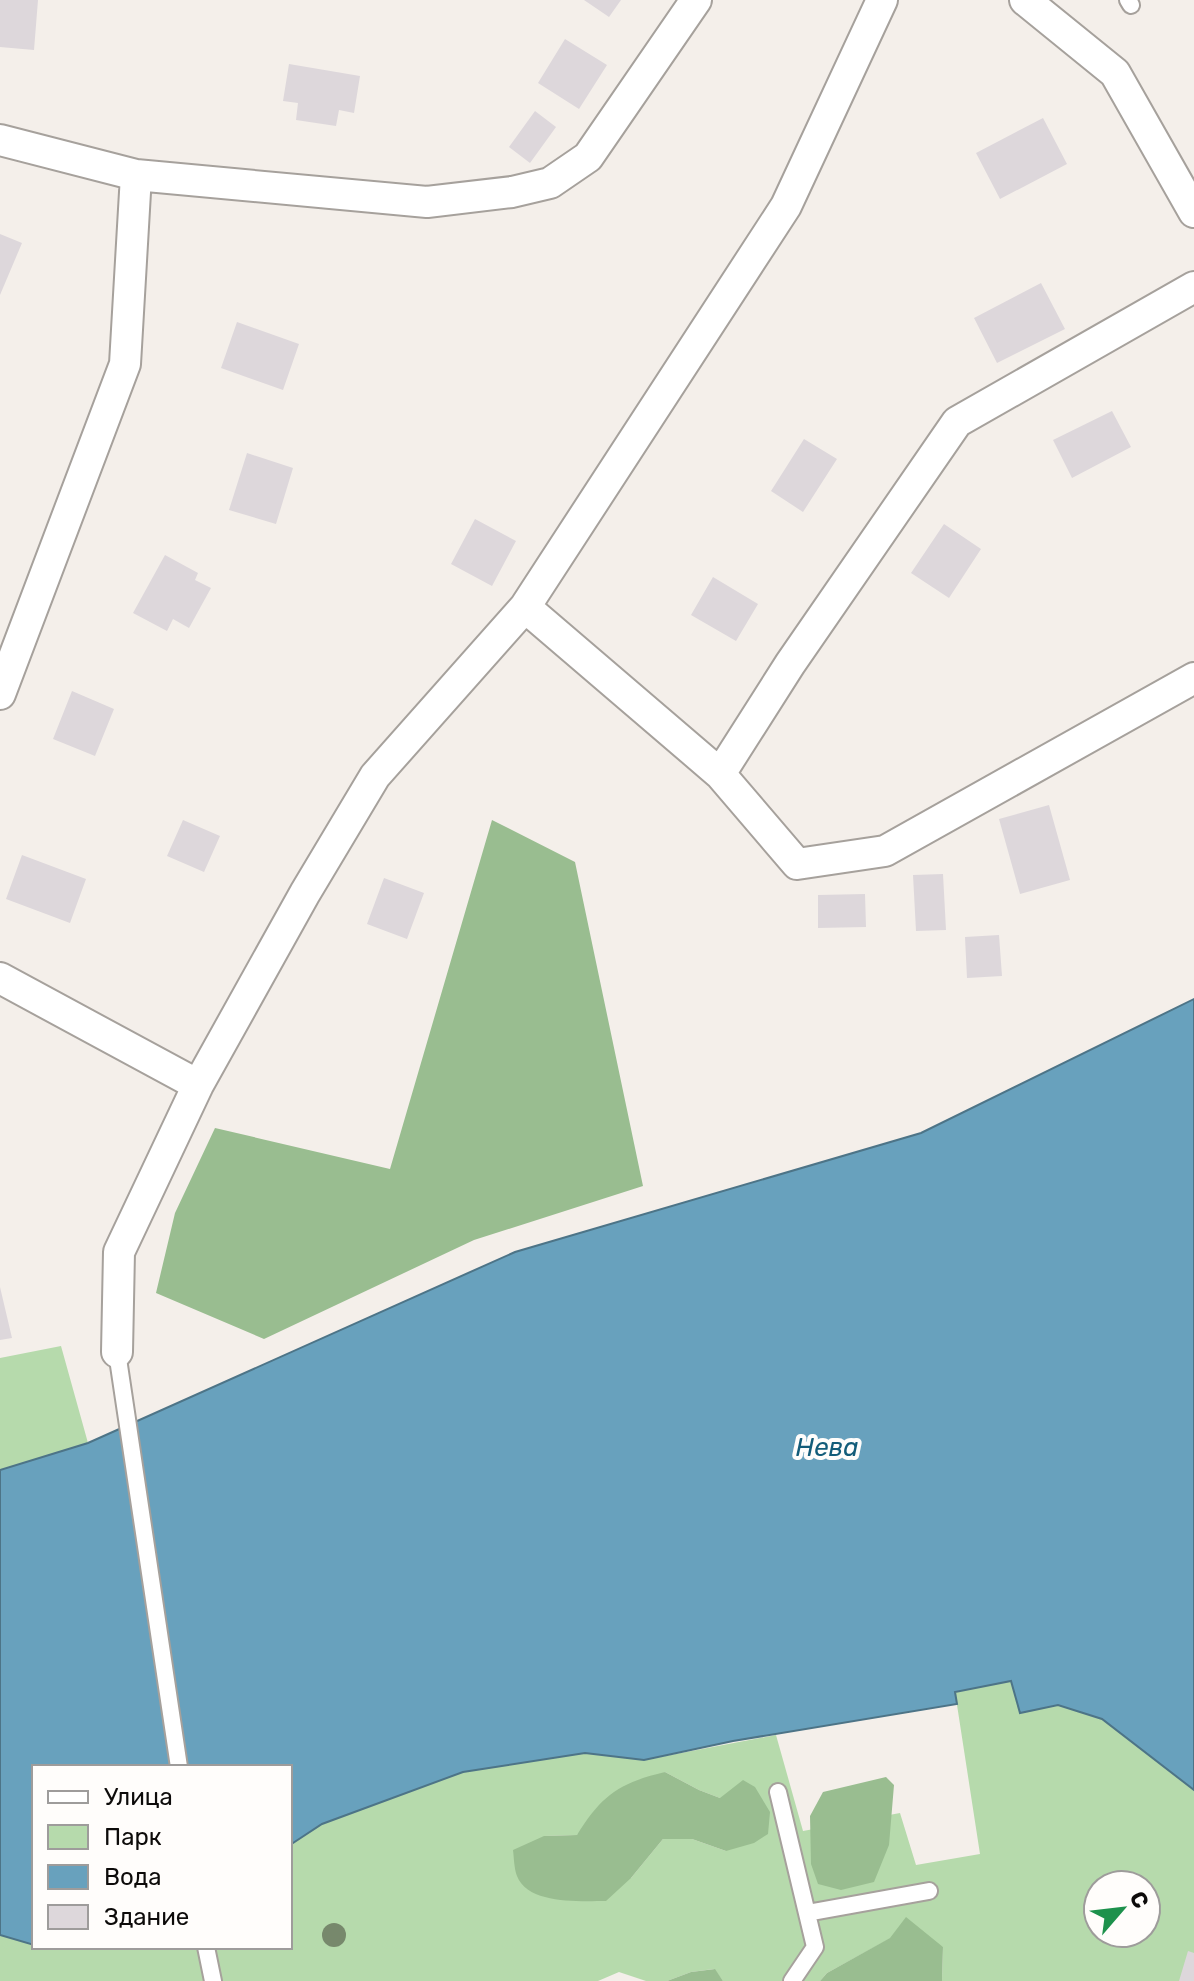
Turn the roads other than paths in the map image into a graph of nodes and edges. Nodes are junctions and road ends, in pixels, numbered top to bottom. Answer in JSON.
{"nodes":[{"id":1,"x":696,"y":0,"type":"edge"},
{"id":2,"x":882,"y":0,"type":"edge"},
{"id":3,"x":1025,"y":0,"type":"edge"},
{"id":4,"x":0,"y":140,"type":"edge"},
{"id":5,"x":136,"y":175,"type":"junction"},
{"id":6,"x":1194,"y":212,"type":"edge"},
{"id":7,"x":1194,"y":287,"type":"edge"},
{"id":8,"x":525,"y":607,"type":"junction"},
{"id":9,"x":1194,"y":678,"type":"edge"},
{"id":10,"x":0,"y":694,"type":"edge"},
{"id":11,"x":720,"y":774,"type":"junction"},
{"id":12,"x":0,"y":978,"type":"edge"},
{"id":13,"x":198,"y":1085,"type":"junction"},
{"id":14,"x":117,"y":1352,"type":"joint"},
{"id":15,"x":179,"y":1765,"type":"edge"},
{"id":16,"x":778,"y":1792,"type":"dead end"},
{"id":17,"x":929,"y":1891,"type":"dead end"},
{"id":18,"x":807,"y":1913,"type":"junction"},
{"id":19,"x":206,"y":1949,"type":"edge"},
{"id":20,"x":213,"y":1981,"type":"edge"},
{"id":21,"x":792,"y":1981,"type":"edge"}],
"edges":[{"from":1,"to":5,"type":"street"},
{"from":2,"to":8,"type":"street"},
{"from":3,"to":6,"type":"street"},
{"from":4,"to":5,"type":"street"},
{"from":5,"to":10,"type":"street"},
{"from":7,"to":11,"type":"street"},
{"from":8,"to":11,"type":"street"},
{"from":8,"to":13,"type":"street"},
{"from":9,"to":11,"type":"street"},
{"from":12,"to":13,"type":"street"},
{"from":13,"to":14,"type":"street"},
{"from":14,"to":15,"type":"lane"},
{"from":16,"to":18,"type":"lane"},
{"from":17,"to":18,"type":"lane"},
{"from":18,"to":21,"type":"lane"},
{"from":19,"to":20,"type":"lane"}]}
